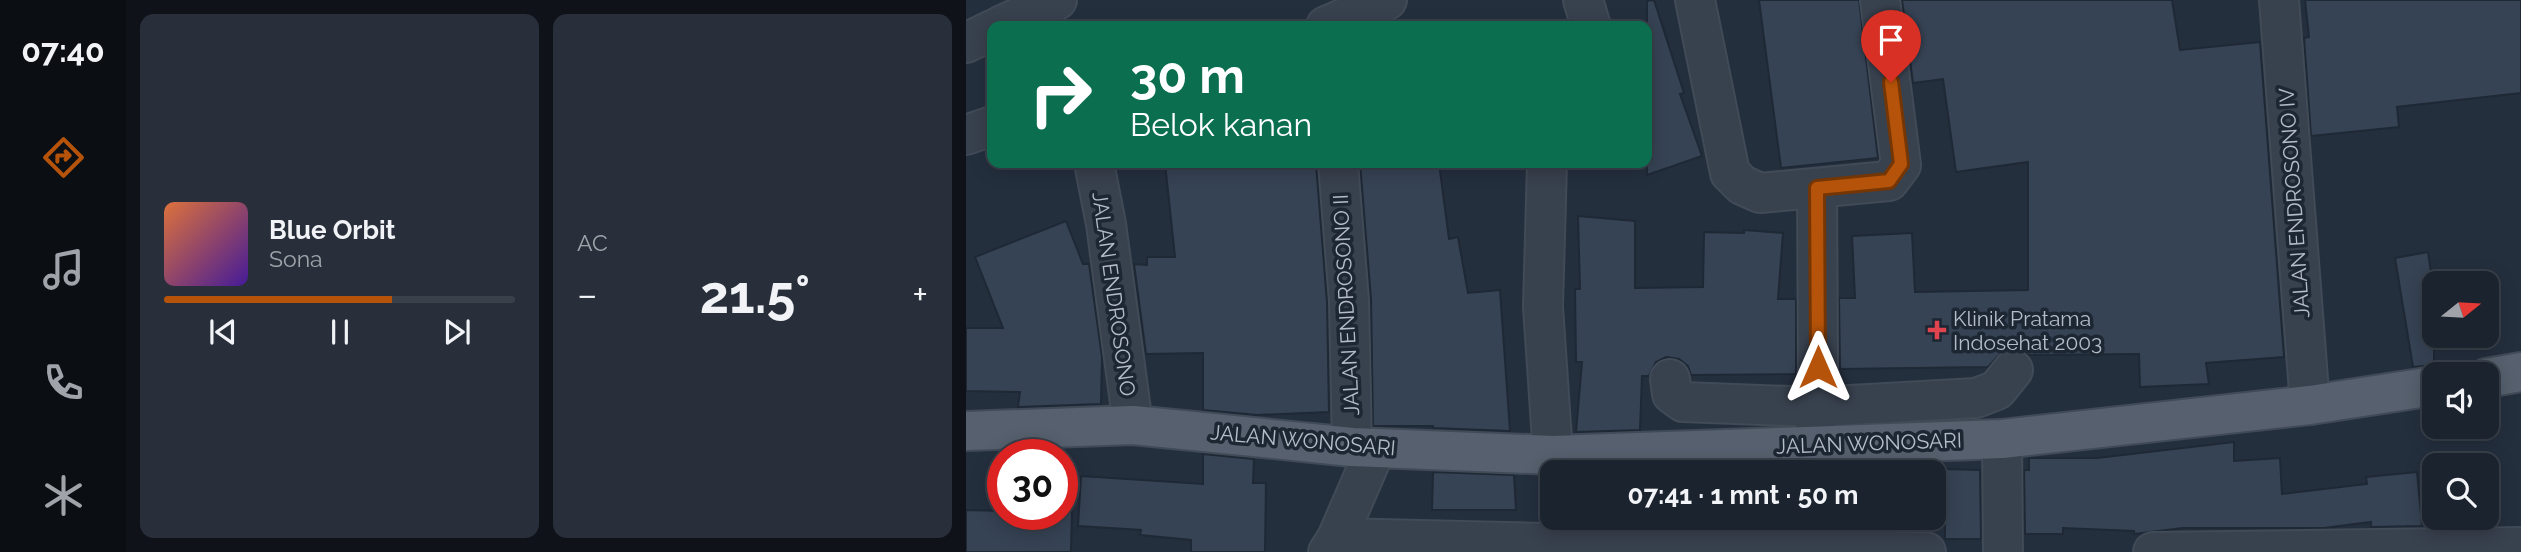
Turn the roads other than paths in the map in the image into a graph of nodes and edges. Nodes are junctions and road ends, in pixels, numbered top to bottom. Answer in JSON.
{"nodes":[{"id":1,"x":1387,"y":0,"type":"edge"},
{"id":2,"x":1583,"y":0,"type":"edge"},
{"id":3,"x":1695,"y":0,"type":"edge"},
{"id":4,"x":1880,"y":0,"type":"edge"},
{"id":5,"x":2279,"y":0,"type":"edge"},
{"id":6,"x":1339,"y":21,"type":"edge"},
{"id":7,"x":1589,"y":21,"type":"edge"},
{"id":8,"x":987,"y":32,"type":"edge"},
{"id":9,"x":966,"y":43,"type":"edge"},
{"id":10,"x":987,"y":128,"type":"edge"},
{"id":11,"x":966,"y":135,"type":"edge"},
{"id":12,"x":1095,"y":168,"type":"edge"},
{"id":13,"x":1338,"y":168,"type":"edge"},
{"id":14,"x":1547,"y":168,"type":"edge"},
{"id":15,"x":1817,"y":188,"type":"junction"},
{"id":16,"x":2013,"y":370,"type":"dead end"},
{"id":17,"x":2521,"y":372,"type":"edge"},
{"id":18,"x":2499,"y":376,"type":"edge"},
{"id":19,"x":1670,"y":379,"type":"dead end"},
{"id":20,"x":2422,"y":388,"type":"edge"},
{"id":21,"x":2310,"y":405,"type":"junction"},
{"id":22,"x":1815,"y":407,"type":"junction"},
{"id":23,"x":1133,"y":425,"type":"junction"},
{"id":24,"x":966,"y":431,"type":"edge"},
{"id":25,"x":2002,"y":439,"type":"junction"},
{"id":26,"x":1815,"y":445,"type":"junction"},
{"id":27,"x":1364,"y":447,"type":"junction"},
{"id":28,"x":1553,"y":455,"type":"junction"},
{"id":29,"x":1333,"y":545,"type":"edge"},
{"id":30,"x":2521,"y":548,"type":"edge"},
{"id":31,"x":1926,"y":552,"type":"edge"},
{"id":32,"x":2003,"y":552,"type":"edge"},
{"id":33,"x":2153,"y":552,"type":"edge"}],
"edges":[{"from":1,"to":6,"type":"street"},
{"from":2,"to":7,"type":"street"},
{"from":3,"to":15,"type":"street"},
{"from":4,"to":15,"type":"street"},
{"from":5,"to":21,"type":"street","name":"JALAN ENDROSONO IV"},
{"from":8,"to":9,"type":"street"},
{"from":10,"to":11,"type":"street"},
{"from":12,"to":23,"type":"street","name":"JALAN ENDROSONO"},
{"from":13,"to":27,"type":"street","name":"JALAN ENDROSONO II"},
{"from":14,"to":28,"type":"street"},
{"from":15,"to":22,"type":"street"},
{"from":16,"to":22,"type":"street"},
{"from":17,"to":18,"type":"main road"},
{"from":19,"to":22,"type":"street"},
{"from":20,"to":21,"type":"main road","name":"JALAN WONOSARI"},
{"from":21,"to":25,"type":"main road","name":"JALAN WONOSARI"},
{"from":22,"to":26,"type":"street"},
{"from":23,"to":24,"type":"main road","name":"JALAN WONOSARI"},
{"from":23,"to":27,"type":"main road","name":"JALAN WONOSARI"},
{"from":25,"to":26,"type":"main road","name":"JALAN WONOSARI"},
{"from":25,"to":32,"type":"street"},
{"from":26,"to":28,"type":"main road","name":"JALAN WONOSARI"},
{"from":27,"to":28,"type":"main road","name":"JALAN WONOSARI"},
{"from":27,"to":29,"type":"street"},
{"from":29,"to":31,"type":"street"},
{"from":30,"to":33,"type":"street"}]}
